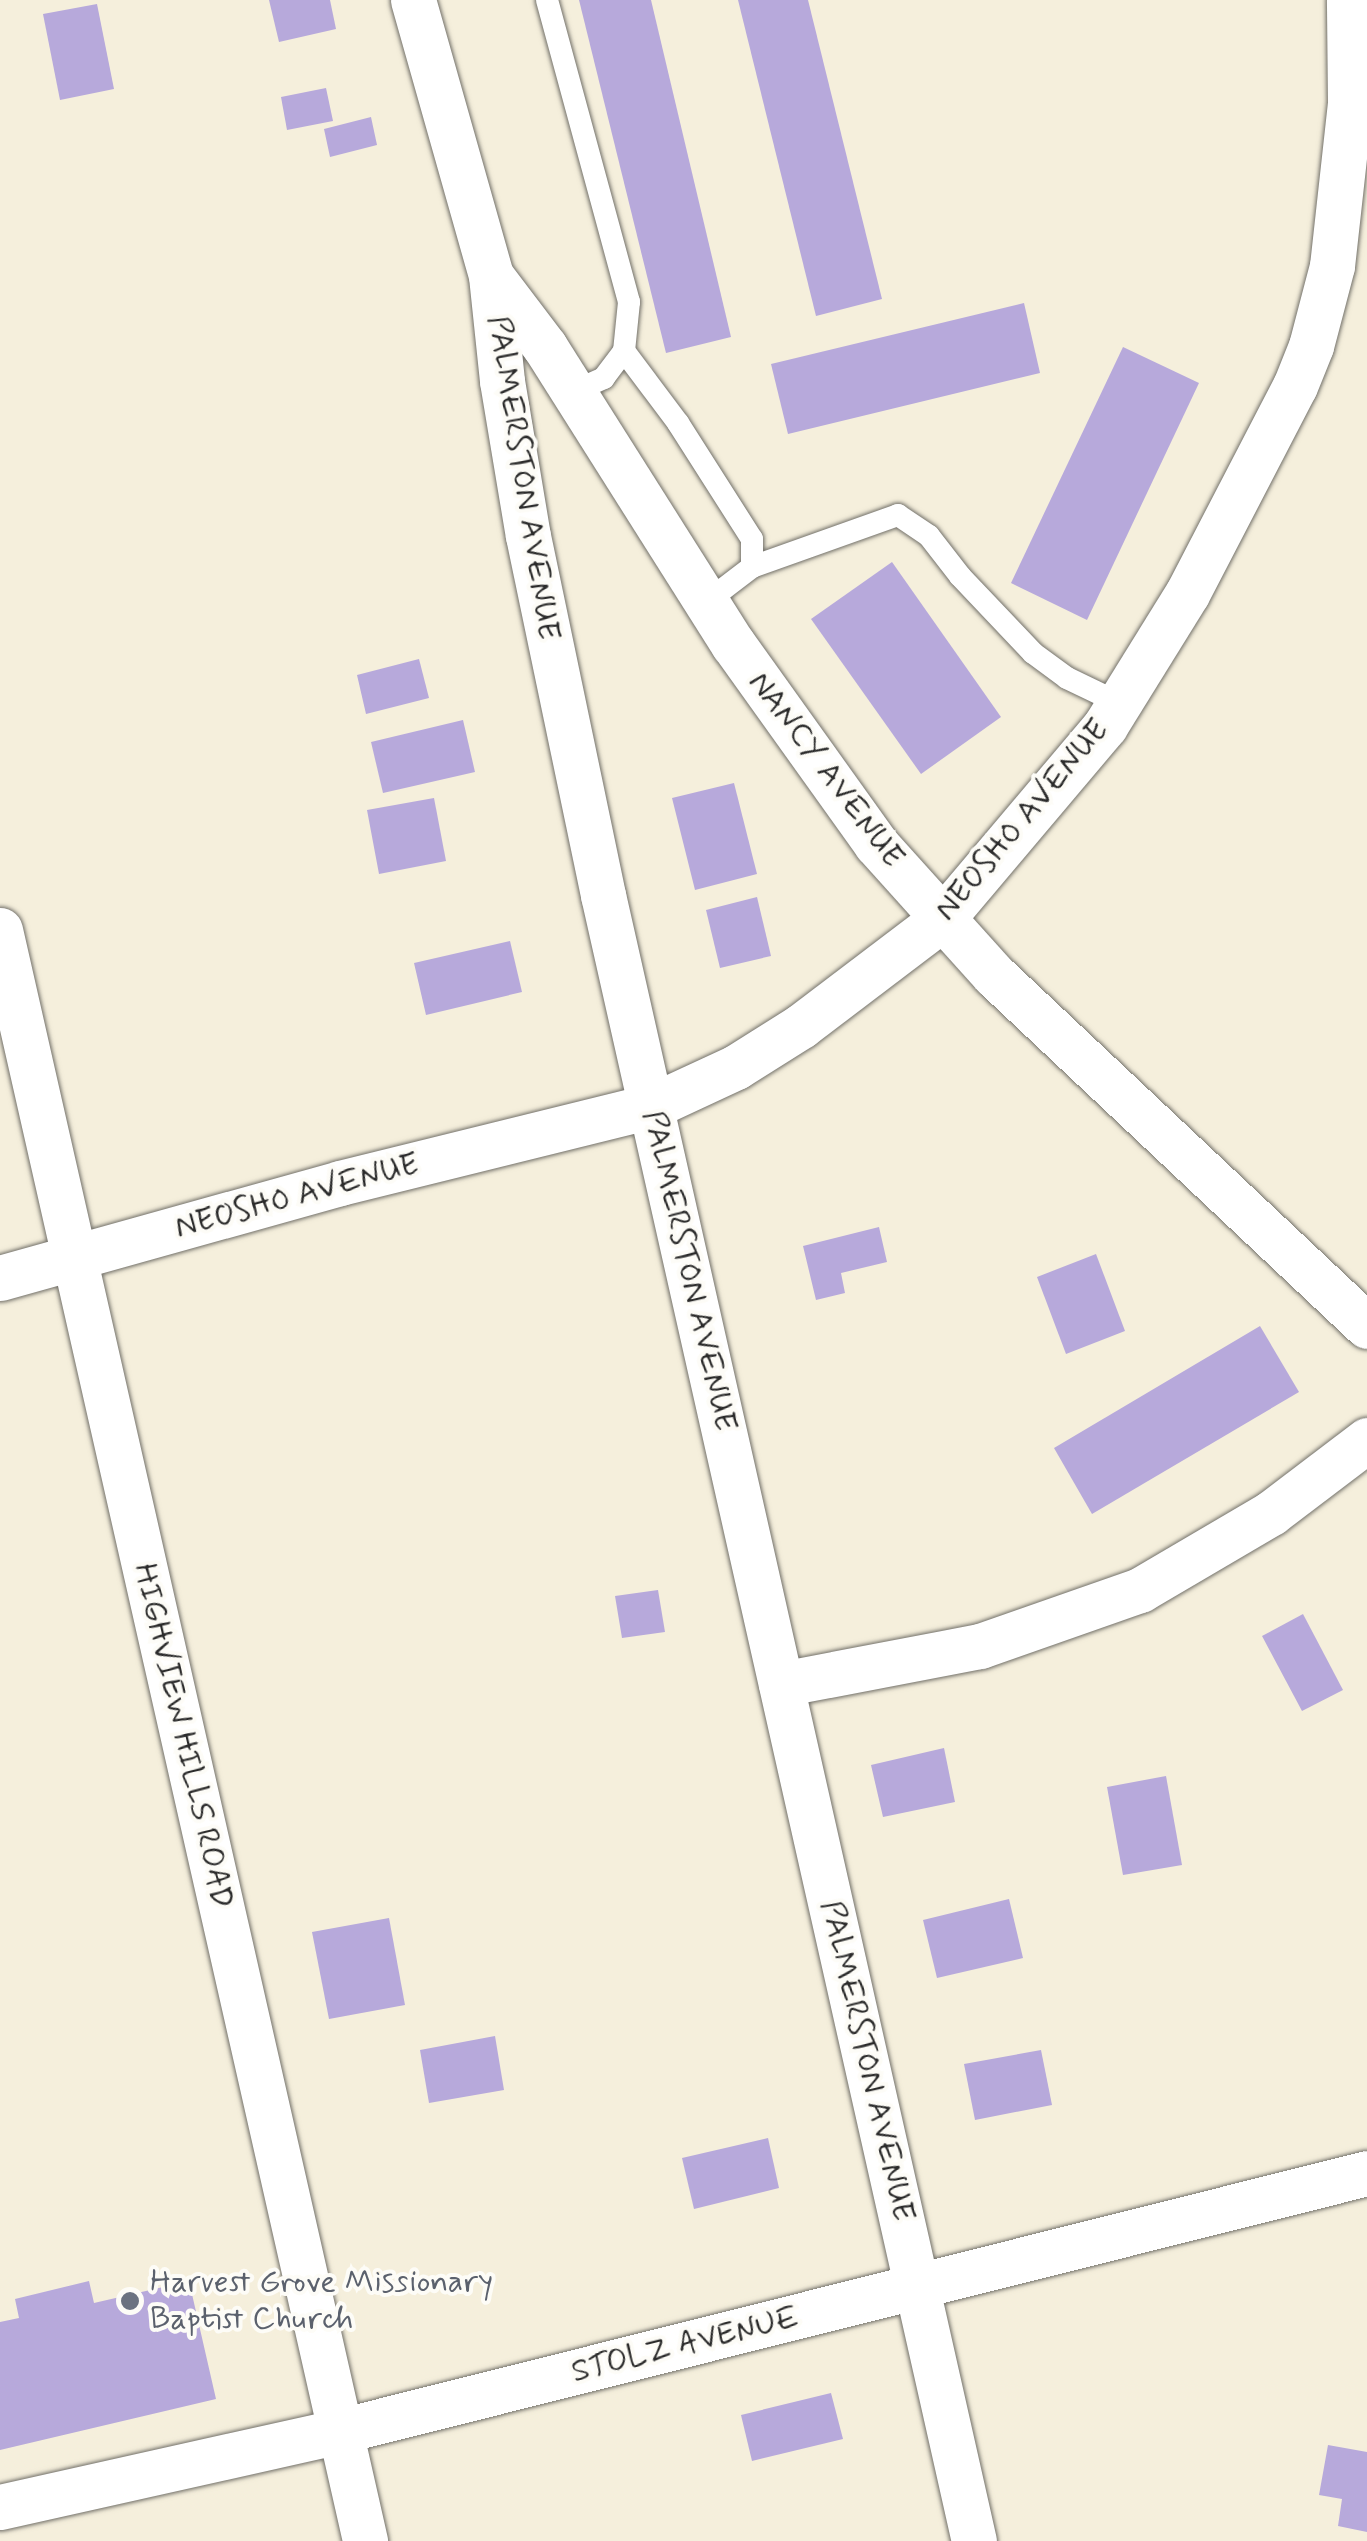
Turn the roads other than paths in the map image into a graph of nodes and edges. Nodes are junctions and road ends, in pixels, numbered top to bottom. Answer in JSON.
{"nodes":[{"id":1,"x":413,"y":0,"type":"edge"},
{"id":2,"x":547,"y":0,"type":"edge"},
{"id":3,"x":1349,"y":0,"type":"edge"},
{"id":4,"x":491,"y":276,"type":"junction"},
{"id":5,"x":624,"y":350,"type":"junction"},
{"id":6,"x":573,"y":392,"type":"junction"},
{"id":7,"x":752,"y":567,"type":"junction"},
{"id":8,"x":706,"y":602,"type":"junction"},
{"id":9,"x":1119,"y":702,"type":"junction"},
{"id":10,"x":942,"y":918,"type":"junction"},
{"id":11,"x":0,"y":930,"type":"edge"},
{"id":12,"x":652,"y":1106,"type":"junction"},
{"id":13,"x":75,"y":1255,"type":"junction"},
{"id":14,"x":0,"y":1278,"type":"edge"},
{"id":15,"x":1367,"y":1326,"type":"edge"},
{"id":16,"x":1367,"y":1440,"type":"edge"},
{"id":17,"x":781,"y":1684,"type":"junction"},
{"id":18,"x":1367,"y":2173,"type":"edge"},
{"id":19,"x":918,"y":2287,"type":"junction"},
{"id":20,"x":340,"y":2430,"type":"junction"},
{"id":21,"x":0,"y":2507,"type":"edge"},
{"id":22,"x":365,"y":2541,"type":"edge"},
{"id":23,"x":974,"y":2541,"type":"edge"}],
"edges":[{"from":1,"to":4,"type":"street","name":"PALMERSTON AVENUE"},
{"from":2,"to":5,"type":"lane"},
{"from":3,"to":9,"type":"street","name":"NEOSHO AVENUE"},
{"from":4,"to":6,"type":"street","name":"NANCY AVENUE"},
{"from":4,"to":12,"type":"street","name":"PALMERSTON AVENUE"},
{"from":5,"to":6,"type":"lane"},
{"from":5,"to":7,"type":"lane"},
{"from":6,"to":8,"type":"street","name":"NANCY AVENUE"},
{"from":7,"to":8,"type":"lane"},
{"from":7,"to":9,"type":"lane"},
{"from":8,"to":10,"type":"street","name":"NANCY AVENUE"},
{"from":9,"to":10,"type":"street","name":"NEOSHO AVENUE"},
{"from":10,"to":12,"type":"street","name":"NEOSHO AVENUE"},
{"from":10,"to":15,"type":"street","name":"NANCY AVENUE"},
{"from":11,"to":13,"type":"street","name":"HIGHVIEW HILLS ROAD"},
{"from":12,"to":13,"type":"street","name":"NEOSHO AVENUE"},
{"from":12,"to":17,"type":"street","name":"PALMERSTON AVENUE"},
{"from":13,"to":14,"type":"street","name":"NEOSHO AVENUE"},
{"from":13,"to":20,"type":"street","name":"HIGHVIEW HILLS ROAD"},
{"from":16,"to":17,"type":"street"},
{"from":17,"to":19,"type":"street","name":"PALMERSTON AVENUE"},
{"from":18,"to":19,"type":"street","name":"STOLZ AVENUE"},
{"from":19,"to":20,"type":"street","name":"STOLZ AVENUE"},
{"from":19,"to":23,"type":"street","name":"PALMERSTON AVENUE"},
{"from":20,"to":21,"type":"street","name":"STOLZ AVENUE"},
{"from":20,"to":22,"type":"street","name":"HIGHVIEW HILLS ROAD"}]}
